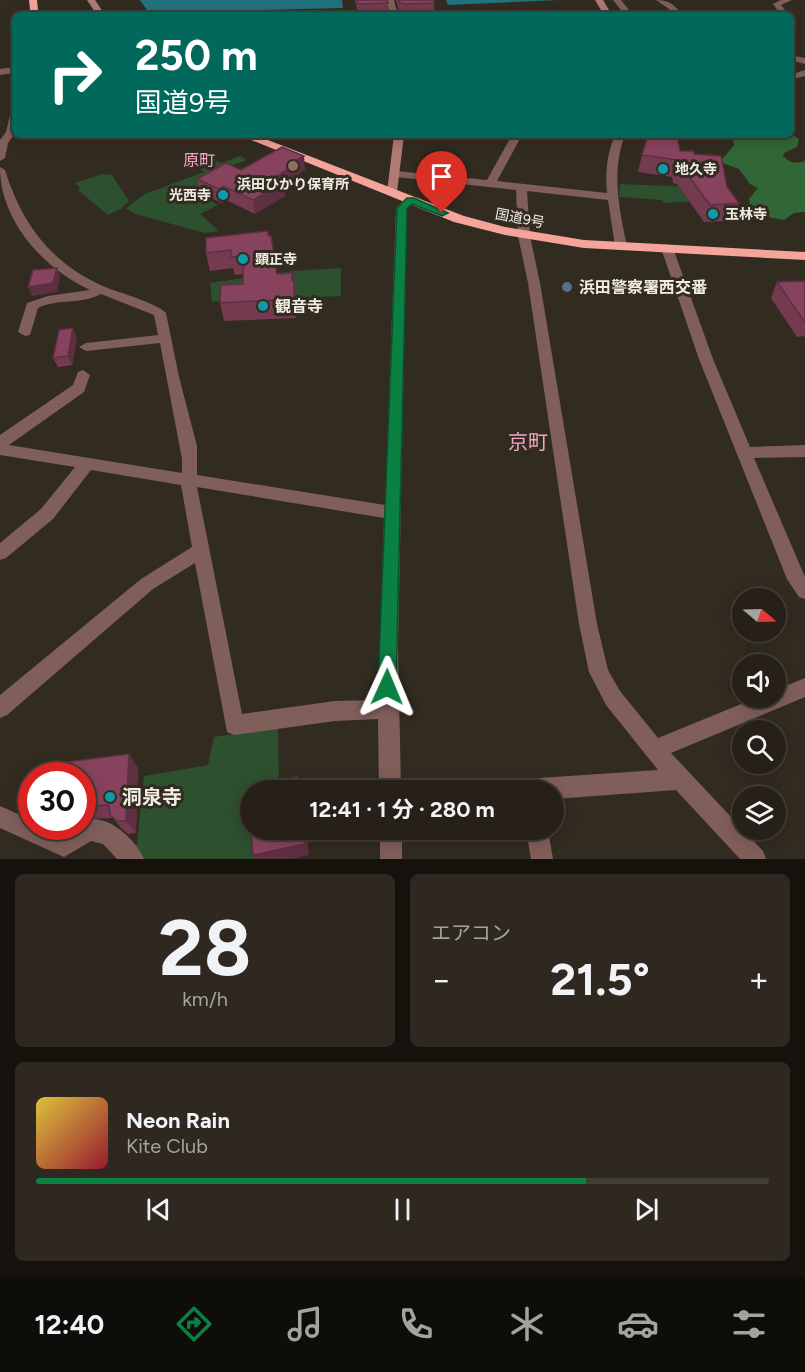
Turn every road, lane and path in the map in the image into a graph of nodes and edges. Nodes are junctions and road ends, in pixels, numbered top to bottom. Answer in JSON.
{"nodes":[{"id":1,"x":617,"y":0,"type":"edge"},
{"id":2,"x":660,"y":0,"type":"edge"},
{"id":3,"x":788,"y":0,"type":"edge"},
{"id":4,"x":627,"y":12,"type":"edge"},
{"id":5,"x":676,"y":12,"type":"edge"},
{"id":6,"x":784,"y":12,"type":"edge"},
{"id":7,"x":12,"y":128,"type":"edge"},
{"id":8,"x":253,"y":138,"type":"edge"},
{"id":9,"x":399,"y":138,"type":"edge"},
{"id":10,"x":515,"y":138,"type":"edge"},
{"id":11,"x":619,"y":138,"type":"edge"},
{"id":12,"x":0,"y":158,"type":"edge"},
{"id":13,"x":0,"y":170,"type":"edge"},
{"id":14,"x":396,"y":174,"type":"junction"},
{"id":15,"x":490,"y":184,"type":"junction"},
{"id":16,"x":521,"y":188,"type":"junction"},
{"id":17,"x":392,"y":192,"type":"junction"},
{"id":18,"x":613,"y":197,"type":"junction"},
{"id":19,"x":410,"y":200,"type":"junction"},
{"id":20,"x":524,"y":236,"type":"junction"},
{"id":21,"x":621,"y":246,"type":"junction"},
{"id":22,"x":667,"y":248,"type":"junction"},
{"id":23,"x":805,"y":256,"type":"edge"},
{"id":24,"x":100,"y":290,"type":"junction"},
{"id":25,"x":25,"y":332,"type":"dead end"},
{"id":26,"x":166,"y":338,"type":"junction"},
{"id":27,"x":86,"y":347,"type":"dead end"},
{"id":28,"x":83,"y":375,"type":"dead end"},
{"id":29,"x":0,"y":443,"type":"edge"},
{"id":30,"x":0,"y":449,"type":"edge"},
{"id":31,"x":805,"y":451,"type":"edge"},
{"id":32,"x":745,"y":453,"type":"junction"},
{"id":33,"x":87,"y":464,"type":"junction"},
{"id":34,"x":188,"y":482,"type":"junction"},
{"id":35,"x":391,"y":513,"type":"junction"},
{"id":36,"x":202,"y":549,"type":"junction"},
{"id":37,"x":0,"y":553,"type":"edge"},
{"id":38,"x":805,"y":591,"type":"edge"},
{"id":39,"x":805,"y":687,"type":"edge"},
{"id":40,"x":0,"y":708,"type":"edge"},
{"id":41,"x":387,"y":709,"type":"junction"},
{"id":42,"x":654,"y":750,"type":"junction"},
{"id":43,"x":680,"y":779,"type":"junction"},
{"id":44,"x":390,"y":780,"type":"edge"},
{"id":45,"x":564,"y":788,"type":"edge"},
{"id":46,"x":0,"y":817,"type":"edge"},
{"id":47,"x":391,"y":840,"type":"edge"},
{"id":48,"x":539,"y":840,"type":"edge"},
{"id":49,"x":133,"y":859,"type":"edge"},
{"id":50,"x":391,"y":859,"type":"edge"},
{"id":51,"x":542,"y":859,"type":"edge"},
{"id":52,"x":755,"y":859,"type":"edge"}],
"edges":[{"from":1,"to":4,"type":"street"},
{"from":2,"to":5,"type":"street"},
{"from":3,"to":6,"type":"street"},
{"from":7,"to":12,"type":"street"},
{"from":8,"to":17,"type":"highway","name":"国道9号"},
{"from":9,"to":14,"type":"street"},
{"from":10,"to":15,"type":"street"},
{"from":11,"to":18,"type":"street"},
{"from":13,"to":24,"type":"street"},
{"from":14,"to":15,"type":"street"},
{"from":14,"to":17,"type":"street"},
{"from":15,"to":16,"type":"street"},
{"from":16,"to":18,"type":"street"},
{"from":16,"to":20,"type":"street"},
{"from":17,"to":19,"type":"highway","name":"国道9号"},
{"from":18,"to":21,"type":"street"},
{"from":19,"to":20,"type":"highway","name":"国道9号"},
{"from":19,"to":35,"type":"street"},
{"from":20,"to":21,"type":"highway","name":"国道9号"},
{"from":20,"to":42,"type":"street"},
{"from":21,"to":22,"type":"highway","name":"国道9号"},
{"from":22,"to":23,"type":"highway","name":"国道9号"},
{"from":22,"to":32,"type":"street"},
{"from":24,"to":25,"type":"street"},
{"from":24,"to":26,"type":"street"},
{"from":26,"to":27,"type":"street"},
{"from":26,"to":34,"type":"street"},
{"from":28,"to":29,"type":"street"},
{"from":30,"to":33,"type":"street"},
{"from":31,"to":32,"type":"street"},
{"from":32,"to":38,"type":"street"},
{"from":33,"to":34,"type":"street"},
{"from":33,"to":37,"type":"street"},
{"from":34,"to":35,"type":"street"},
{"from":34,"to":36,"type":"street"},
{"from":35,"to":41,"type":"street"},
{"from":36,"to":40,"type":"street"},
{"from":36,"to":41,"type":"street"},
{"from":39,"to":42,"type":"street"},
{"from":41,"to":44,"type":"street"},
{"from":42,"to":43,"type":"street"},
{"from":43,"to":45,"type":"street"},
{"from":43,"to":52,"type":"street"},
{"from":46,"to":49,"type":"street"},
{"from":47,"to":50,"type":"street"},
{"from":48,"to":51,"type":"street"}]}
